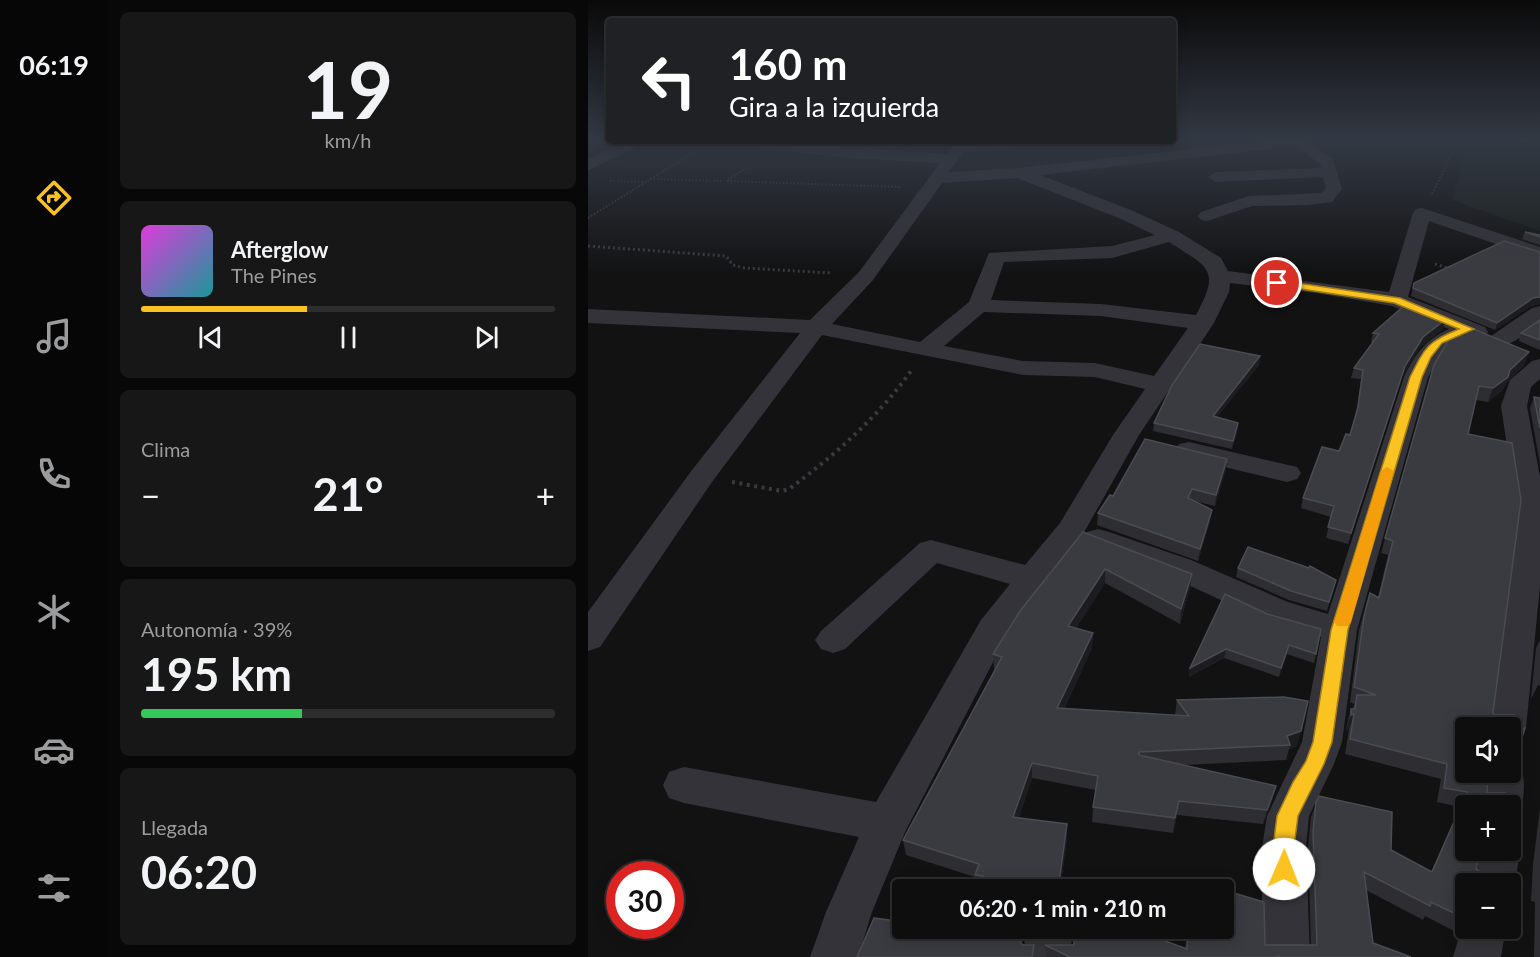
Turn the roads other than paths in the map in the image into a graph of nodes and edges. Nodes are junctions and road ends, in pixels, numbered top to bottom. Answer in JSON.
{"nodes":[{"id":1,"x":932,"y":185,"type":"edge"},
{"id":2,"x":1049,"y":185,"type":"edge"},
{"id":3,"x":1333,"y":185,"type":"edge"},
{"id":4,"x":1206,"y":216,"type":"dead end"},
{"id":5,"x":1172,"y":236,"type":"junction"},
{"id":6,"x":1540,"y":253,"type":"edge"},
{"id":7,"x":1220,"y":276,"type":"junction"},
{"id":8,"x":1397,"y":300,"type":"junction"},
{"id":9,"x":979,"y":305,"type":"junction"},
{"id":10,"x":1540,"y":313,"type":"edge"},
{"id":11,"x":588,"y":316,"type":"edge"},
{"id":12,"x":1203,"y":323,"type":"junction"},
{"id":13,"x":816,"y":327,"type":"junction"},
{"id":14,"x":1484,"y":335,"type":"junction"},
{"id":15,"x":925,"y":350,"type":"junction"},
{"id":16,"x":1540,"y":360,"type":"edge"},
{"id":17,"x":1540,"y":366,"type":"edge"},
{"id":18,"x":1159,"y":385,"type":"junction"},
{"id":19,"x":1145,"y":440,"type":"junction"},
{"id":20,"x":1287,"y":473,"type":"dead end"},
{"id":21,"x":1071,"y":529,"type":"junction"},
{"id":22,"x":1031,"y":578,"type":"junction"},
{"id":23,"x":1340,"y":630,"type":"junction"},
{"id":24,"x":588,"y":638,"type":"edge"},
{"id":25,"x":833,"y":640,"type":"dead end"},
{"id":26,"x":1508,"y":717,"type":"edge"},
{"id":27,"x":684,"y":785,"type":"dead end"},
{"id":28,"x":887,"y":823,"type":"junction"},
{"id":29,"x":1048,"y":939,"type":"edge"},
{"id":30,"x":1481,"y":939,"type":"edge"},
{"id":31,"x":834,"y":957,"type":"edge"},
{"id":32,"x":1048,"y":957,"type":"edge"},
{"id":33,"x":1286,"y":957,"type":"edge"},
{"id":34,"x":1477,"y":957,"type":"edge"}],
"edges":[{"from":1,"to":13,"type":"street"},
{"from":2,"to":5,"type":"street"},
{"from":3,"to":4,"type":"street"},
{"from":5,"to":7,"type":"street"},
{"from":5,"to":9,"type":"street"},
{"from":6,"to":8,"type":"street"},
{"from":7,"to":8,"type":"street"},
{"from":7,"to":12,"type":"street"},
{"from":8,"to":14,"type":"street"},
{"from":9,"to":12,"type":"street"},
{"from":9,"to":15,"type":"street"},
{"from":10,"to":14,"type":"street"},
{"from":11,"to":13,"type":"street"},
{"from":12,"to":18,"type":"street"},
{"from":13,"to":15,"type":"street"},
{"from":13,"to":24,"type":"street"},
{"from":14,"to":16,"type":"street"},
{"from":14,"to":23,"type":"street"},
{"from":15,"to":18,"type":"street"},
{"from":17,"to":26,"type":"street"},
{"from":18,"to":19,"type":"street"},
{"from":19,"to":20,"type":"street"},
{"from":19,"to":21,"type":"street"},
{"from":21,"to":22,"type":"street"},
{"from":21,"to":23,"type":"street"},
{"from":22,"to":25,"type":"street"},
{"from":22,"to":28,"type":"street"},
{"from":23,"to":33,"type":"street"},
{"from":27,"to":28,"type":"street"},
{"from":28,"to":31,"type":"street"},
{"from":29,"to":32,"type":"street"},
{"from":30,"to":34,"type":"street"}]}
